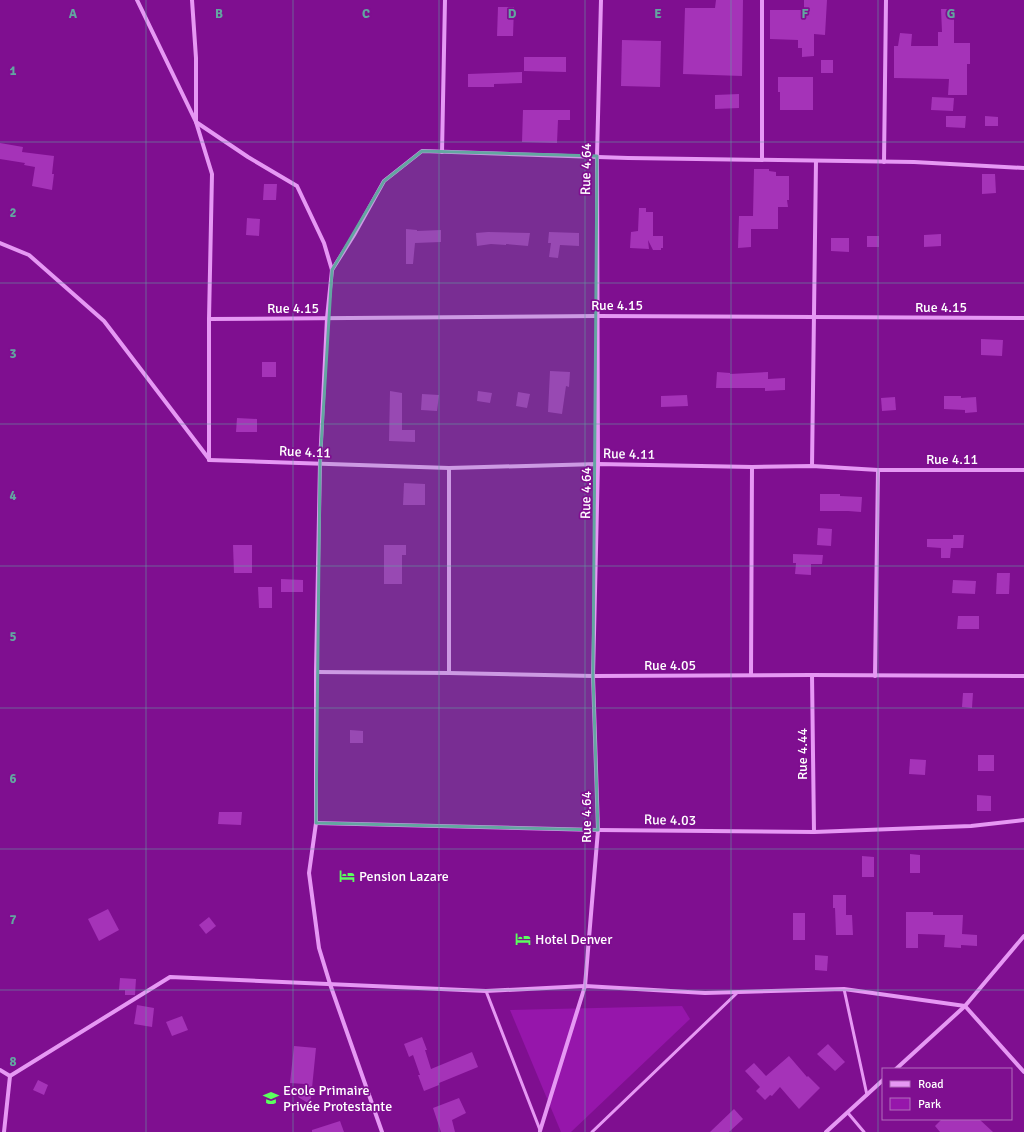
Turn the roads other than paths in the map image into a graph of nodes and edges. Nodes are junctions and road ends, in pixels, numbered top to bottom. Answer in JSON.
{"nodes":[{"id":1,"x":137,"y":0,"type":"edge"},
{"id":2,"x":192,"y":0,"type":"edge"},
{"id":3,"x":445,"y":0,"type":"edge"},
{"id":4,"x":600,"y":0,"type":"edge"},
{"id":5,"x":762,"y":0,"type":"edge"},
{"id":6,"x":886,"y":0,"type":"edge"},
{"id":7,"x":196,"y":122,"type":"junction"},
{"id":8,"x":442,"y":152,"type":"junction"},
{"id":9,"x":597,"y":156,"type":"junction"},
{"id":10,"x":762,"y":160,"type":"junction"},
{"id":11,"x":816,"y":161,"type":"junction"},
{"id":12,"x":884,"y":162,"type":"junction"},
{"id":13,"x":1024,"y":168,"type":"edge"},
{"id":14,"x":0,"y":242,"type":"edge"},
{"id":15,"x":332,"y":270,"type":"junction"},
{"id":16,"x":596,"y":316,"type":"junction"},
{"id":17,"x":814,"y":317,"type":"junction"},
{"id":18,"x":327,"y":318,"type":"junction"},
{"id":19,"x":1024,"y":318,"type":"edge"},
{"id":20,"x":209,"y":319,"type":"junction"},
{"id":21,"x":209,"y":460,"type":"junction"},
{"id":22,"x":320,"y":463,"type":"junction"},
{"id":23,"x":598,"y":464,"type":"junction"},
{"id":24,"x":812,"y":466,"type":"junction"},
{"id":25,"x":752,"y":467,"type":"junction"},
{"id":26,"x":450,"y":468,"type":"junction"},
{"id":27,"x":878,"y":470,"type":"junction"},
{"id":28,"x":1024,"y":470,"type":"edge"},
{"id":29,"x":316,"y":672,"type":"junction"},
{"id":30,"x":449,"y":673,"type":"junction"},
{"id":31,"x":751,"y":675,"type":"junction"},
{"id":32,"x":812,"y":675,"type":"junction"},
{"id":33,"x":593,"y":676,"type":"junction"},
{"id":34,"x":875,"y":676,"type":"junction"},
{"id":35,"x":1024,"y":676,"type":"edge"},
{"id":36,"x":1024,"y":820,"type":"edge"},
{"id":37,"x":316,"y":823,"type":"junction"},
{"id":38,"x":598,"y":830,"type":"junction"},
{"id":39,"x":814,"y":832,"type":"junction"},
{"id":40,"x":1024,"y":936,"type":"edge"},
{"id":41,"x":330,"y":984,"type":"junction"},
{"id":42,"x":585,"y":986,"type":"junction"},
{"id":43,"x":844,"y":989,"type":"junction"},
{"id":44,"x":486,"y":991,"type":"junction"},
{"id":45,"x":738,"y":992,"type":"junction"},
{"id":46,"x":965,"y":1006,"type":"junction"},
{"id":47,"x":897,"y":1068,"type":"edge"},
{"id":48,"x":0,"y":1070,"type":"edge"},
{"id":49,"x":1024,"y":1072,"type":"edge"},
{"id":50,"x":10,"y":1076,"type":"junction"},
{"id":51,"x":882,"y":1081,"type":"edge"},
{"id":52,"x":867,"y":1095,"type":"junction"},
{"id":53,"x":848,"y":1112,"type":"junction"},
{"id":54,"x":4,"y":1132,"type":"edge"},
{"id":55,"x":382,"y":1132,"type":"edge"},
{"id":56,"x":540,"y":1132,"type":"edge"},
{"id":57,"x":592,"y":1132,"type":"edge"},
{"id":58,"x":826,"y":1132,"type":"edge"},
{"id":59,"x":864,"y":1132,"type":"edge"}],
"edges":[{"from":1,"to":7,"type":"street"},
{"from":2,"to":7,"type":"street"},
{"from":3,"to":8,"type":"street"},
{"from":4,"to":9,"type":"street","name":"Rue 4.64"},
{"from":5,"to":10,"type":"street"},
{"from":6,"to":12,"type":"street"},
{"from":7,"to":15,"type":"street"},
{"from":7,"to":20,"type":"street"},
{"from":8,"to":9,"type":"street"},
{"from":8,"to":15,"type":"street"},
{"from":9,"to":10,"type":"street"},
{"from":9,"to":16,"type":"street","name":"Rue 4.64"},
{"from":10,"to":11,"type":"street"},
{"from":11,"to":12,"type":"street"},
{"from":11,"to":17,"type":"street"},
{"from":12,"to":13,"type":"street"},
{"from":14,"to":21,"type":"street"},
{"from":15,"to":18,"type":"street"},
{"from":16,"to":17,"type":"street","name":"Rue 4.15"},
{"from":16,"to":18,"type":"street","name":"Rue 4.15"},
{"from":16,"to":23,"type":"street","name":"Rue 4.64"},
{"from":17,"to":19,"type":"street","name":"Rue 4.15"},
{"from":17,"to":24,"type":"street"},
{"from":18,"to":20,"type":"street","name":"Rue 4.15"},
{"from":18,"to":22,"type":"street"},
{"from":20,"to":21,"type":"street"},
{"from":21,"to":22,"type":"street","name":"Rue 4.11"},
{"from":22,"to":26,"type":"street","name":"Rue 4.11"},
{"from":22,"to":29,"type":"street"},
{"from":23,"to":25,"type":"street","name":"Rue 4.11"},
{"from":23,"to":26,"type":"street","name":"Rue 4.11"},
{"from":23,"to":33,"type":"street","name":"Rue 4.64"},
{"from":24,"to":25,"type":"street","name":"Rue 4.11"},
{"from":24,"to":27,"type":"street","name":"Rue 4.11"},
{"from":25,"to":31,"type":"street"},
{"from":26,"to":30,"type":"street"},
{"from":27,"to":28,"type":"street","name":"Rue 4.11"},
{"from":27,"to":34,"type":"street"},
{"from":29,"to":30,"type":"street","name":"Rue 4.05"},
{"from":29,"to":37,"type":"street"},
{"from":30,"to":33,"type":"street","name":"Rue 4.05"},
{"from":31,"to":32,"type":"street","name":"Rue 4.05"},
{"from":31,"to":33,"type":"street","name":"Rue 4.05"},
{"from":32,"to":34,"type":"street","name":"Rue 4.05"},
{"from":32,"to":39,"type":"street","name":"Rue 4.44"},
{"from":33,"to":38,"type":"street","name":"Rue 4.64"},
{"from":34,"to":35,"type":"street","name":"Rue 4.05"},
{"from":36,"to":39,"type":"street","name":"Rue 4.03"},
{"from":37,"to":38,"type":"street","name":"Rue 4.03"},
{"from":37,"to":41,"type":"street"},
{"from":38,"to":39,"type":"street","name":"Rue 4.03"},
{"from":38,"to":42,"type":"street","name":"Rue 4.64"},
{"from":40,"to":46,"type":"street"},
{"from":41,"to":44,"type":"street"},
{"from":41,"to":50,"type":"street"},
{"from":41,"to":55,"type":"street"},
{"from":42,"to":44,"type":"street"},
{"from":42,"to":45,"type":"street"},
{"from":42,"to":56,"type":"street","name":"Rue 4.64"},
{"from":43,"to":45,"type":"street"},
{"from":43,"to":46,"type":"street"},
{"from":43,"to":52,"type":"lane"},
{"from":44,"to":56,"type":"lane"},
{"from":45,"to":57,"type":"lane"},
{"from":46,"to":47,"type":"street"},
{"from":46,"to":49,"type":"street"},
{"from":48,"to":50,"type":"street"},
{"from":50,"to":54,"type":"street"},
{"from":51,"to":52,"type":"street"},
{"from":52,"to":53,"type":"street"},
{"from":53,"to":58,"type":"street"},
{"from":53,"to":59,"type":"lane"}]}
